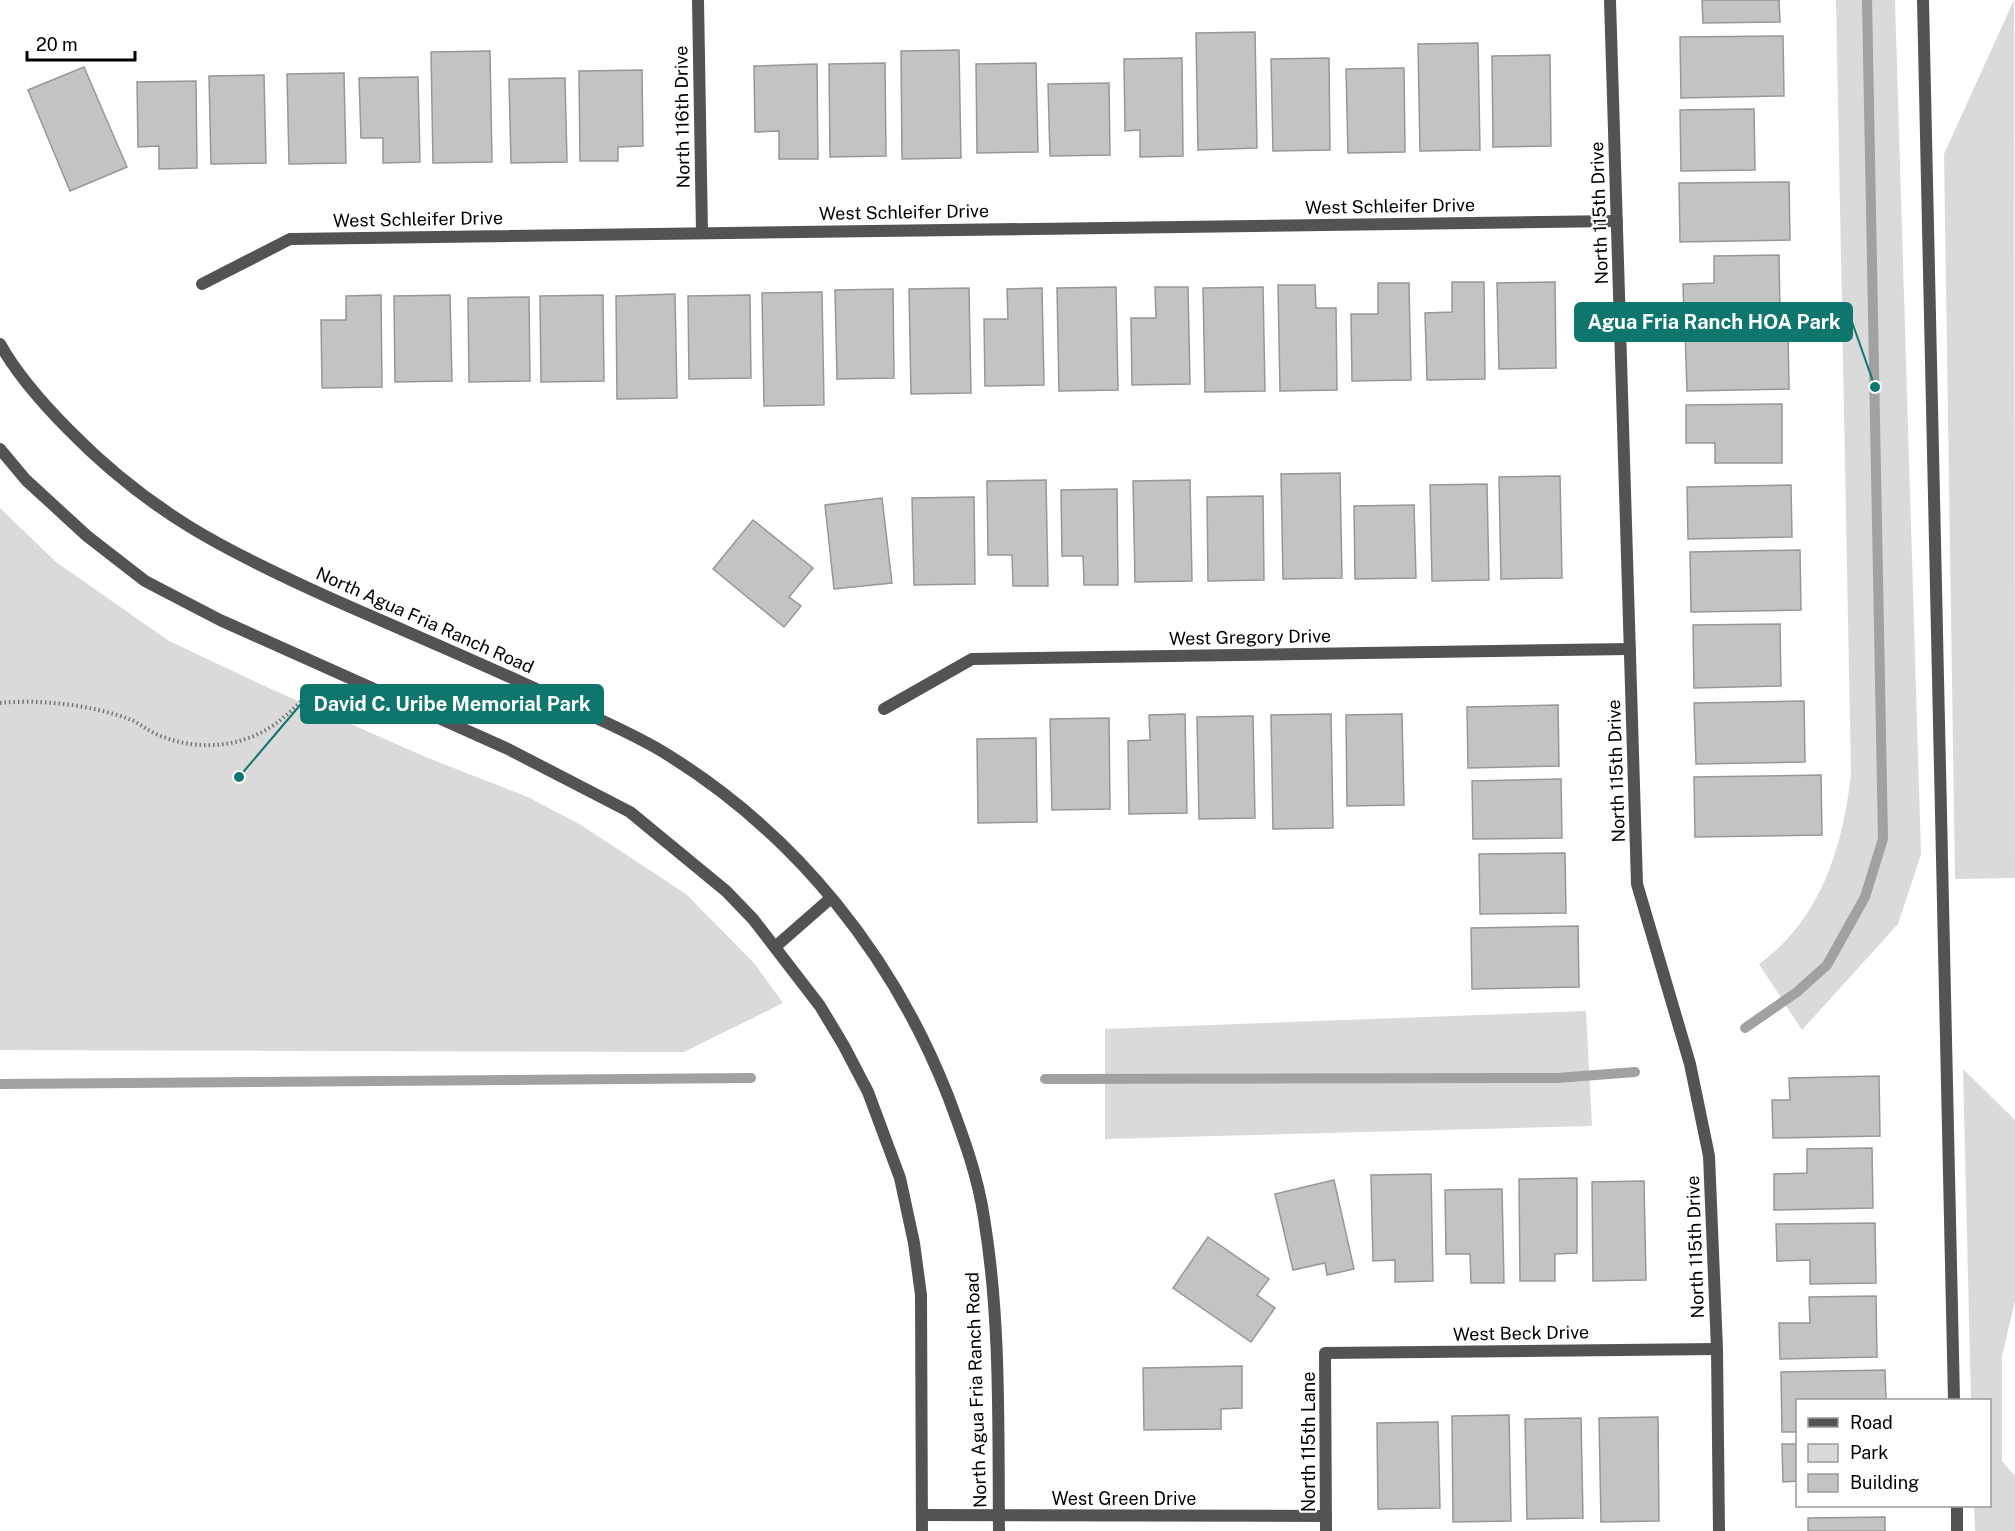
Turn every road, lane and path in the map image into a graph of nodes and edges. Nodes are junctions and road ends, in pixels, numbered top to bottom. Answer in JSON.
{"nodes":[{"id":1,"x":698,"y":0,"type":"edge"},
{"id":2,"x":1610,"y":0,"type":"edge"},
{"id":3,"x":1923,"y":0,"type":"edge"},
{"id":4,"x":1617,"y":221,"type":"junction"},
{"id":5,"x":702,"y":233,"type":"junction"},
{"id":6,"x":202,"y":284,"type":"dead end"},
{"id":7,"x":0,"y":344,"type":"edge"},
{"id":8,"x":0,"y":449,"type":"edge"},
{"id":9,"x":1630,"y":649,"type":"junction"},
{"id":10,"x":334,"y":672,"type":"junction"},
{"id":11,"x":0,"y":703,"type":"edge"},
{"id":12,"x":884,"y":709,"type":"dead end"},
{"id":13,"x":831,"y":898,"type":"junction"},
{"id":14,"x":775,"y":947,"type":"junction"},
{"id":15,"x":1717,"y":1349,"type":"junction"},
{"id":16,"x":1325,"y":1353,"type":"joint"},
{"id":17,"x":1954,"y":1399,"type":"edge"},
{"id":18,"x":1957,"y":1507,"type":"edge"},
{"id":19,"x":922,"y":1515,"type":"junction"},
{"id":20,"x":999,"y":1515,"type":"junction"},
{"id":21,"x":1326,"y":1516,"type":"junction"},
{"id":22,"x":922,"y":1531,"type":"edge"},
{"id":23,"x":999,"y":1531,"type":"edge"},
{"id":24,"x":1326,"y":1531,"type":"edge"},
{"id":25,"x":1719,"y":1531,"type":"edge"},
{"id":26,"x":1957,"y":1531,"type":"edge"}],
"edges":[{"from":1,"to":5,"type":"street","name":"North 116th Drive"},
{"from":2,"to":4,"type":"street","name":"North 115th Drive"},
{"from":3,"to":17,"type":"street"},
{"from":4,"to":5,"type":"street","name":"West Schleifer Drive"},
{"from":4,"to":9,"type":"street","name":"North 115th Drive"},
{"from":5,"to":6,"type":"street","name":"West Schleifer Drive"},
{"from":7,"to":13,"type":"street","name":"North Agua Fria Ranch Road"},
{"from":8,"to":10,"type":"street"},
{"from":9,"to":12,"type":"street","name":"West Gregory Drive"},
{"from":9,"to":15,"type":"street","name":"North 115th Drive"},
{"from":10,"to":11,"type":"path"},
{"from":10,"to":14,"type":"street"},
{"from":13,"to":14,"type":"street"},
{"from":13,"to":20,"type":"street","name":"North Agua Fria Ranch Road"},
{"from":14,"to":19,"type":"street"},
{"from":15,"to":16,"type":"street","name":"West Beck Drive"},
{"from":15,"to":25,"type":"street","name":"North 115th Drive"},
{"from":16,"to":21,"type":"street","name":"North 115th Lane"},
{"from":18,"to":26,"type":"street"},
{"from":19,"to":20,"type":"street","name":"West Green Drive"},
{"from":19,"to":22,"type":"street"},
{"from":20,"to":21,"type":"street","name":"West Green Drive"},
{"from":20,"to":23,"type":"street","name":"North Agua Fria Ranch Road"},
{"from":21,"to":24,"type":"street","name":"North 115th Lane"}]}
